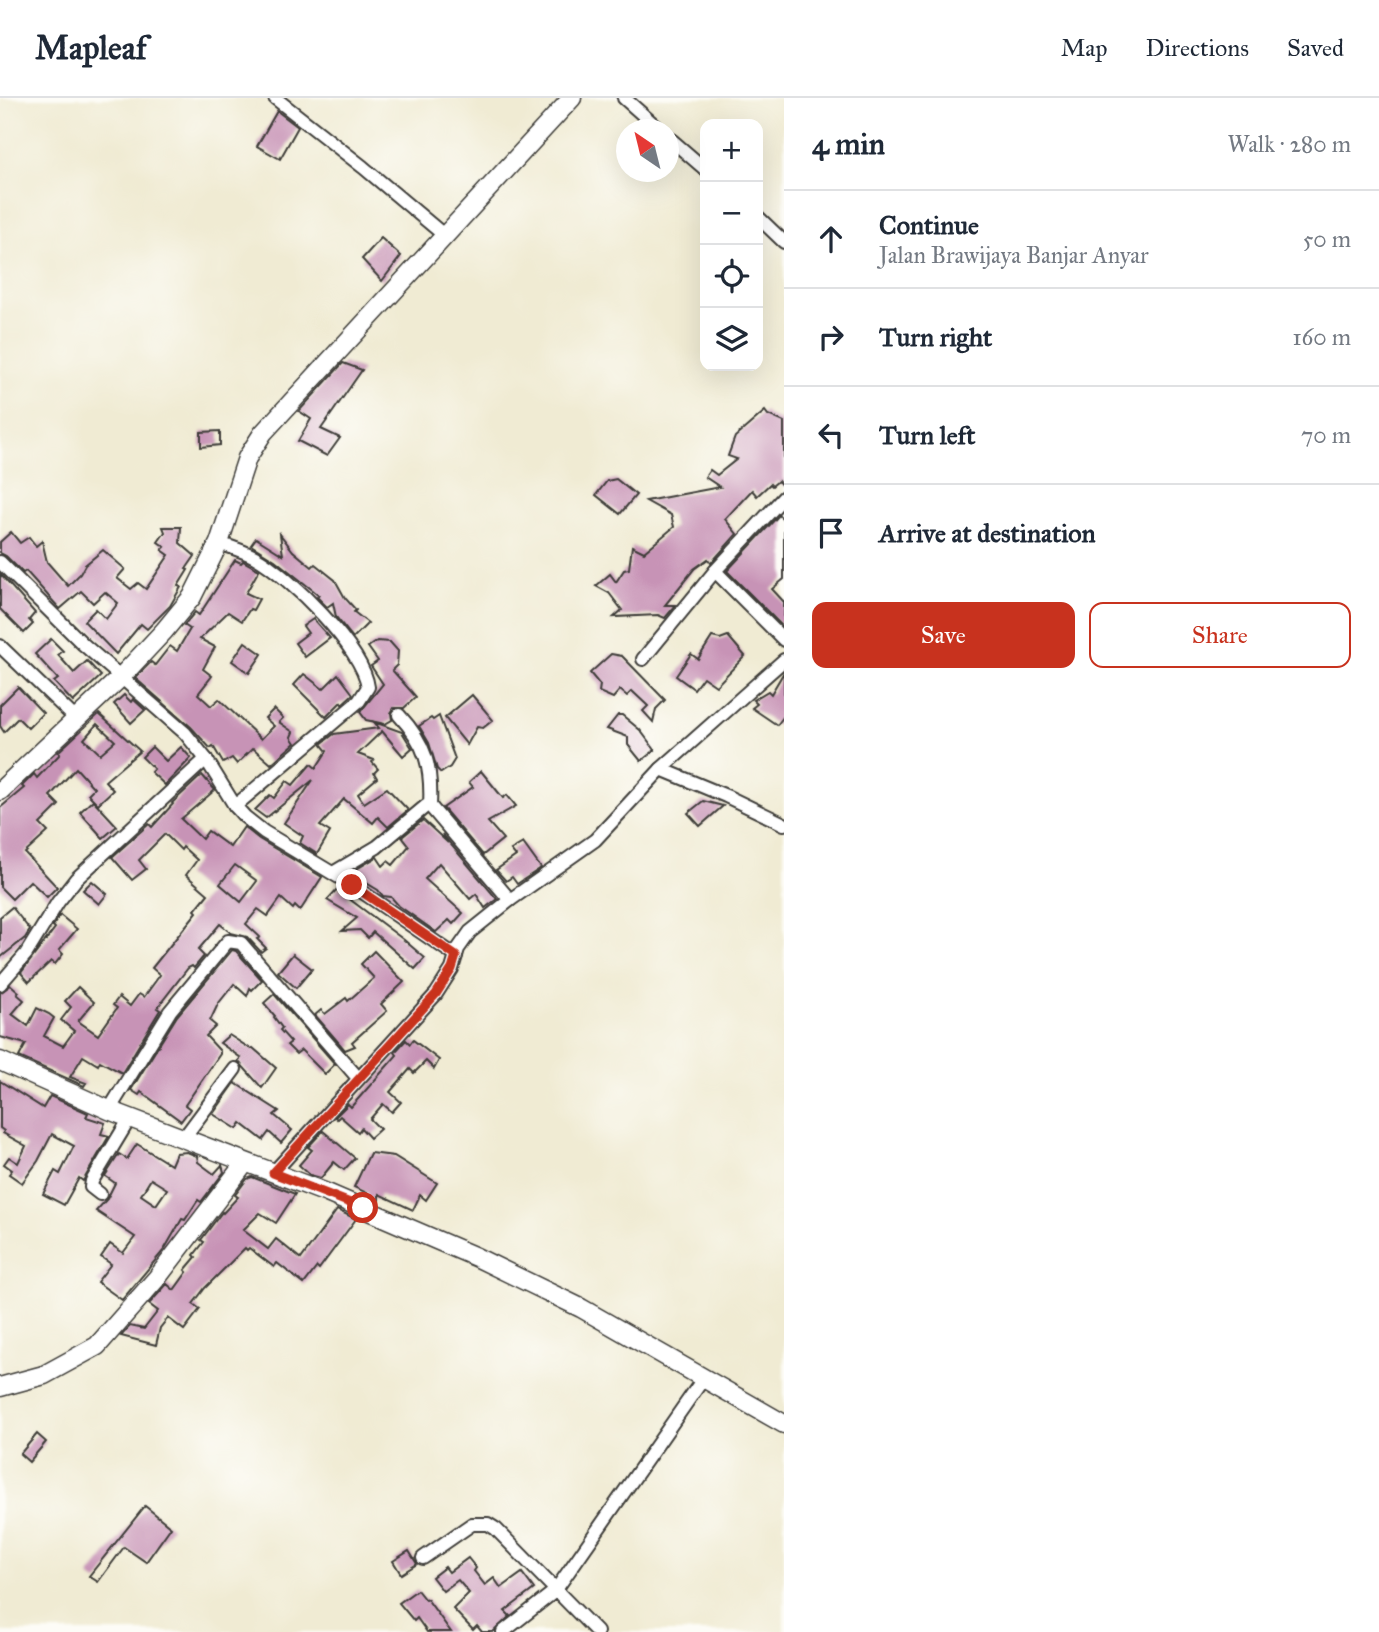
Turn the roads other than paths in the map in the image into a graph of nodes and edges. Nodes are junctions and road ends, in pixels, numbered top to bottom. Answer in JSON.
{"nodes":[{"id":1,"x":275,"y":98,"type":"edge"},
{"id":2,"x":572,"y":98,"type":"edge"},
{"id":3,"x":624,"y":98,"type":"edge"},
{"id":4,"x":648,"y":119,"type":"edge"},
{"id":5,"x":679,"y":147,"type":"edge"},
{"id":6,"x":700,"y":165,"type":"edge"},
{"id":7,"x":763,"y":222,"type":"edge"},
{"id":8,"x":445,"y":236,"type":"junction"},
{"id":9,"x":784,"y":242,"type":"edge"},
{"id":10,"x":784,"y":497,"type":"edge"},
{"id":11,"x":219,"y":543,"type":"junction"},
{"id":12,"x":0,"y":562,"type":"edge"},
{"id":13,"x":715,"y":571,"type":"junction"},
{"id":14,"x":784,"y":640,"type":"edge"},
{"id":15,"x":0,"y":646,"type":"edge"},
{"id":16,"x":643,"y":659,"type":"dead end"},
{"id":17,"x":784,"y":660,"type":"edge"},
{"id":18,"x":120,"y":678,"type":"junction"},
{"id":19,"x":399,"y":715,"type":"dead end"},
{"id":20,"x":76,"y":719,"type":"junction"},
{"id":21,"x":206,"y":759,"type":"junction"},
{"id":22,"x":661,"y":769,"type":"junction"},
{"id":23,"x":0,"y":791,"type":"edge"},
{"id":24,"x":235,"y":806,"type":"junction"},
{"id":25,"x":430,"y":806,"type":"junction"},
{"id":26,"x":784,"y":824,"type":"edge"},
{"id":27,"x":333,"y":873,"type":"junction"},
{"id":28,"x":510,"y":900,"type":"junction"},
{"id":29,"x":456,"y":956,"type":"junction"},
{"id":30,"x":0,"y":984,"type":"edge"},
{"id":31,"x":0,"y":1061,"type":"edge"},
{"id":32,"x":235,"y":1069,"type":"dead end"},
{"id":33,"x":358,"y":1078,"type":"junction"},
{"id":34,"x":109,"y":1110,"type":"junction"},
{"id":35,"x":130,"y":1118,"type":"junction"},
{"id":36,"x":183,"y":1139,"type":"junction"},
{"id":37,"x":245,"y":1163,"type":"junction"},
{"id":38,"x":273,"y":1173,"type":"junction"},
{"id":39,"x":100,"y":1194,"type":"dead end"},
{"id":40,"x":703,"y":1379,"type":"junction"},
{"id":41,"x":0,"y":1387,"type":"edge"},
{"id":42,"x":784,"y":1424,"type":"edge"},
{"id":43,"x":423,"y":1558,"type":"dead end"},
{"id":44,"x":555,"y":1591,"type":"junction"},
{"id":45,"x":504,"y":1632,"type":"edge"},
{"id":46,"x":597,"y":1632,"type":"edge"}],
"edges":[{"from":1,"to":8,"type":"street"},
{"from":2,"to":8,"type":"street"},
{"from":3,"to":4,"type":"street"},
{"from":5,"to":6,"type":"street"},
{"from":7,"to":9,"type":"street"},
{"from":8,"to":11,"type":"street"},
{"from":10,"to":13,"type":"street"},
{"from":11,"to":18,"type":"street"},
{"from":11,"to":24,"type":"street"},
{"from":12,"to":18,"type":"street"},
{"from":13,"to":14,"type":"street"},
{"from":13,"to":16,"type":"street"},
{"from":15,"to":20,"type":"street"},
{"from":17,"to":22,"type":"street"},
{"from":18,"to":20,"type":"street"},
{"from":18,"to":21,"type":"street"},
{"from":19,"to":25,"type":"street"},
{"from":20,"to":23,"type":"street"},
{"from":21,"to":24,"type":"street"},
{"from":21,"to":30,"type":"street"},
{"from":22,"to":26,"type":"street"},
{"from":22,"to":28,"type":"street"},
{"from":24,"to":27,"type":"street"},
{"from":25,"to":27,"type":"street"},
{"from":25,"to":28,"type":"street"},
{"from":27,"to":29,"type":"street"},
{"from":28,"to":29,"type":"street"},
{"from":29,"to":33,"type":"street"},
{"from":31,"to":34,"type":"street"},
{"from":32,"to":36,"type":"street"},
{"from":33,"to":34,"type":"street"},
{"from":33,"to":38,"type":"street"},
{"from":34,"to":35,"type":"street"},
{"from":35,"to":36,"type":"street"},
{"from":35,"to":39,"type":"street"},
{"from":36,"to":37,"type":"street"},
{"from":37,"to":38,"type":"street"},
{"from":37,"to":41,"type":"street"},
{"from":38,"to":40,"type":"street"},
{"from":40,"to":42,"type":"street"},
{"from":40,"to":44,"type":"street"},
{"from":43,"to":44,"type":"street"},
{"from":44,"to":45,"type":"street"},
{"from":44,"to":46,"type":"street"}]}
